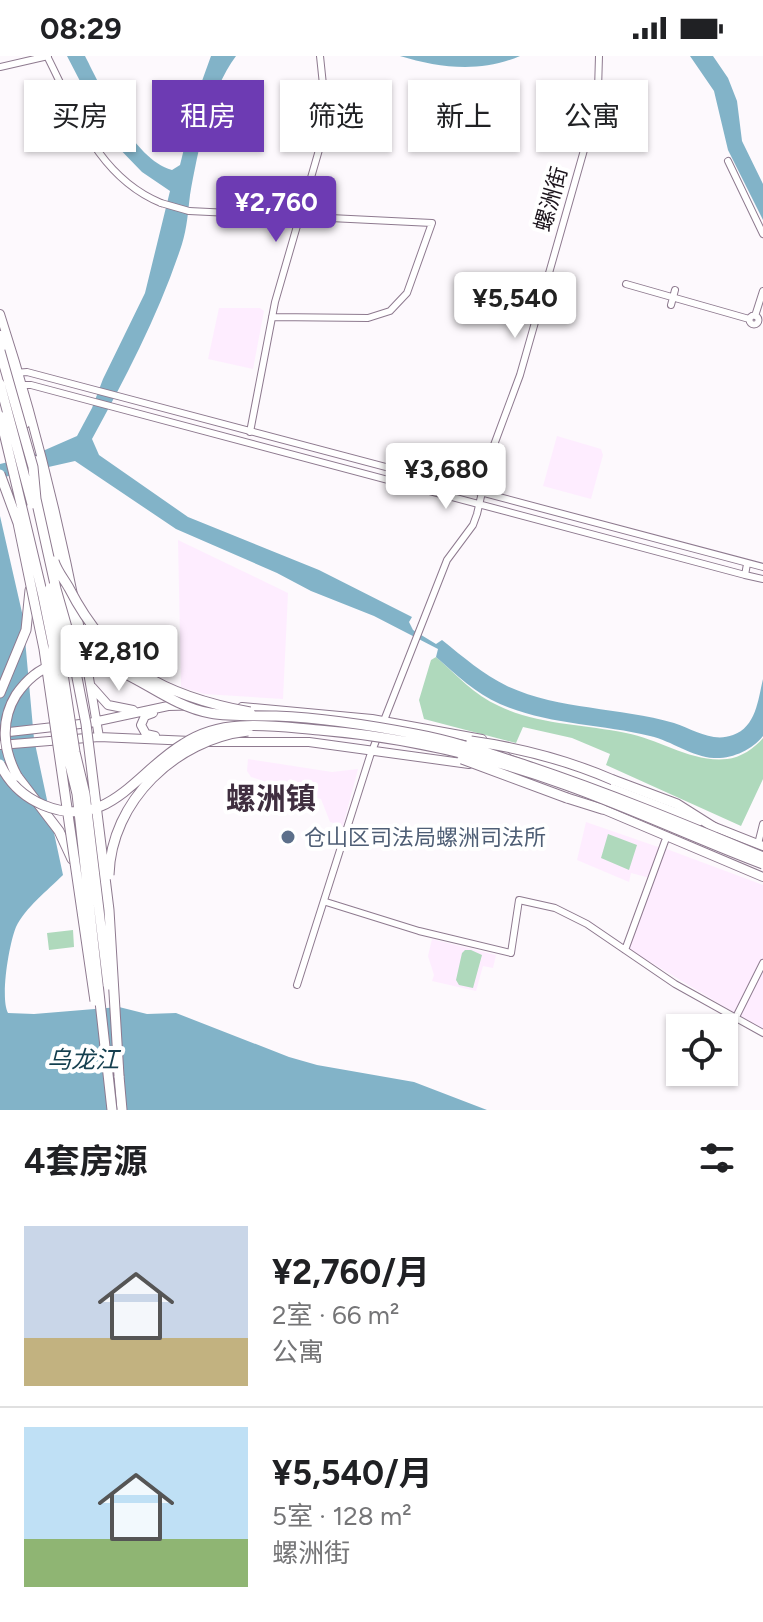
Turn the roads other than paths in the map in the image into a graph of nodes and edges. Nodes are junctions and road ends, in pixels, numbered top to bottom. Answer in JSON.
{"nodes":[{"id":1,"x":48,"y":56,"type":"edge"},
{"id":2,"x":320,"y":56,"type":"edge"},
{"id":3,"x":599,"y":56,"type":"edge"},
{"id":4,"x":0,"y":67,"type":"edge"},
{"id":5,"x":728,"y":161,"type":"dead end"},
{"id":6,"x":299,"y":216,"type":"junction"},
{"id":7,"x":763,"y":234,"type":"edge"},
{"id":8,"x":626,"y":284,"type":"dead end"},
{"id":9,"x":763,"y":291,"type":"edge"},
{"id":10,"x":0,"y":314,"type":"edge"},
{"id":11,"x":272,"y":317,"type":"junction"},
{"id":12,"x":0,"y":335,"type":"edge"},
{"id":13,"x":0,"y":351,"type":"edge"},
{"id":14,"x":15,"y":373,"type":"junction"},
{"id":15,"x":0,"y":384,"type":"edge"},
{"id":16,"x":18,"y":385,"type":"junction"},
{"id":17,"x":0,"y":416,"type":"edge"},
{"id":18,"x":250,"y":432,"type":"junction"},
{"id":19,"x":42,"y":472,"type":"junction"},
{"id":20,"x":0,"y":474,"type":"edge"},
{"id":21,"x":483,"y":494,"type":"junction"},
{"id":22,"x":480,"y":505,"type":"junction"},
{"id":23,"x":44,"y":532,"type":"junction"},
{"id":24,"x":747,"y":564,"type":"junction"},
{"id":25,"x":763,"y":567,"type":"edge"},
{"id":26,"x":29,"y":571,"type":"junction"},
{"id":27,"x":745,"y":575,"type":"junction"},
{"id":28,"x":763,"y":579,"type":"edge"},
{"id":29,"x":90,"y":683,"type":"junction"},
{"id":30,"x":0,"y":693,"type":"edge"},
{"id":31,"x":168,"y":706,"type":"junction"},
{"id":32,"x":142,"y":711,"type":"junction"},
{"id":33,"x":277,"y":716,"type":"junction"},
{"id":34,"x":384,"y":720,"type":"junction"},
{"id":35,"x":93,"y":722,"type":"junction"},
{"id":36,"x":308,"y":729,"type":"junction"},
{"id":37,"x":0,"y":733,"type":"edge"},
{"id":38,"x":95,"y":738,"type":"junction"},
{"id":39,"x":180,"y":741,"type":"junction"},
{"id":40,"x":437,"y":744,"type":"junction"},
{"id":41,"x":0,"y":745,"type":"edge"},
{"id":42,"x":372,"y":750,"type":"junction"},
{"id":43,"x":0,"y":764,"type":"edge"},
{"id":44,"x":602,"y":809,"type":"junction"},
{"id":45,"x":763,"y":824,"type":"edge"},
{"id":46,"x":715,"y":828,"type":"junction"},
{"id":47,"x":665,"y":841,"type":"dead end"},
{"id":48,"x":760,"y":845,"type":"edge"},
{"id":49,"x":763,"y":857,"type":"edge"},
{"id":50,"x":763,"y":864,"type":"edge"},
{"id":51,"x":76,"y":872,"type":"junction"},
{"id":52,"x":763,"y":877,"type":"edge"},
{"id":53,"x":326,"y":902,"type":"junction"},
{"id":54,"x":109,"y":910,"type":"junction"},
{"id":55,"x":625,"y":950,"type":"junction"},
{"id":56,"x":763,"y":963,"type":"edge"},
{"id":57,"x":297,"y":985,"type":"dead end"},
{"id":58,"x":730,"y":1014,"type":"edge"},
{"id":59,"x":738,"y":1014,"type":"edge"},
{"id":60,"x":738,"y":1018,"type":"edge"},
{"id":61,"x":763,"y":1033,"type":"edge"},
{"id":62,"x":119,"y":1076,"type":"junction"},
{"id":63,"x":108,"y":1081,"type":"junction"},
{"id":64,"x":112,"y":1110,"type":"edge"},
{"id":65,"x":122,"y":1110,"type":"edge"}],
"edges":[{"from":1,"to":4,"type":"street"},
{"from":1,"to":6,"type":"street","bridge":true},
{"from":2,"to":6,"type":"street"},
{"from":3,"to":21,"type":"street","name":"螺洲街"},
{"from":5,"to":7,"type":"street"},
{"from":6,"to":11,"type":"street"},
{"from":6,"to":11,"type":"street"},
{"from":8,"to":9,"type":"street"},
{"from":10,"to":14,"type":"main road"},
{"from":11,"to":18,"type":"street"},
{"from":12,"to":14,"type":"main road"},
{"from":13,"to":23,"type":"highway","bridge":true},
{"from":14,"to":16,"type":"main road"},
{"from":14,"to":18,"type":"street"},
{"from":15,"to":62,"type":"highway","bridge":true},
{"from":16,"to":19,"type":"main road"},
{"from":16,"to":22,"type":"street"},
{"from":17,"to":63,"type":"highway","bridge":true},
{"from":18,"to":21,"type":"street"},
{"from":19,"to":29,"type":"main road"},
{"from":19,"to":35,"type":"main road"},
{"from":20,"to":26,"type":"highway","bridge":true},
{"from":21,"to":22,"type":"street","name":"螺洲街"},
{"from":21,"to":24,"type":"street"},
{"from":22,"to":27,"type":"street"},
{"from":22,"to":34,"type":"street","name":"螺洲街"},
{"from":23,"to":33,"type":"highway","bridge":true},
{"from":23,"to":54,"type":"highway","bridge":true},
{"from":24,"to":25,"type":"street"},
{"from":24,"to":27,"type":"street"},
{"from":26,"to":30,"type":"highway","bridge":true},
{"from":26,"to":51,"type":"highway","bridge":true},
{"from":27,"to":28,"type":"street"},
{"from":29,"to":32,"type":"main road"},
{"from":29,"to":35,"type":"main road"},
{"from":31,"to":32,"type":"main road"},
{"from":31,"to":34,"type":"main road"},
{"from":31,"to":39,"type":"main road"},
{"from":32,"to":35,"type":"main road"},
{"from":33,"to":40,"type":"highway","bridge":true},
{"from":33,"to":51,"type":"highway","bridge":true},
{"from":34,"to":42,"type":"street","name":"螺洲街"},
{"from":34,"to":46,"type":"main road"},
{"from":35,"to":37,"type":"main road"},
{"from":35,"to":38,"type":"main road"},
{"from":36,"to":40,"type":"highway","bridge":true},
{"from":36,"to":43,"type":"highway","bridge":true},
{"from":36,"to":54,"type":"highway","bridge":true},
{"from":38,"to":39,"type":"main road"},
{"from":38,"to":41,"type":"main road"},
{"from":39,"to":42,"type":"main road"},
{"from":40,"to":44,"type":"highway","bridge":true},
{"from":40,"to":46,"type":"highway","bridge":true},
{"from":40,"to":49,"type":"highway","bridge":true},
{"from":40,"to":50,"type":"highway","bridge":true},
{"from":42,"to":44,"type":"main road"},
{"from":42,"to":53,"type":"street","name":"螺洲街"},
{"from":44,"to":52,"type":"main road"},
{"from":45,"to":48,"type":"street"},
{"from":46,"to":48,"type":"main road"},
{"from":47,"to":55,"type":"street"},
{"from":51,"to":63,"type":"highway","bridge":true},
{"from":53,"to":55,"type":"street"},
{"from":53,"to":57,"type":"street","name":"螺洲街"},
{"from":54,"to":62,"type":"highway","bridge":true},
{"from":55,"to":58,"type":"street"},
{"from":56,"to":59,"type":"street"},
{"from":60,"to":61,"type":"street"},
{"from":62,"to":65,"type":"highway"},
{"from":63,"to":64,"type":"highway","bridge":true}]}
